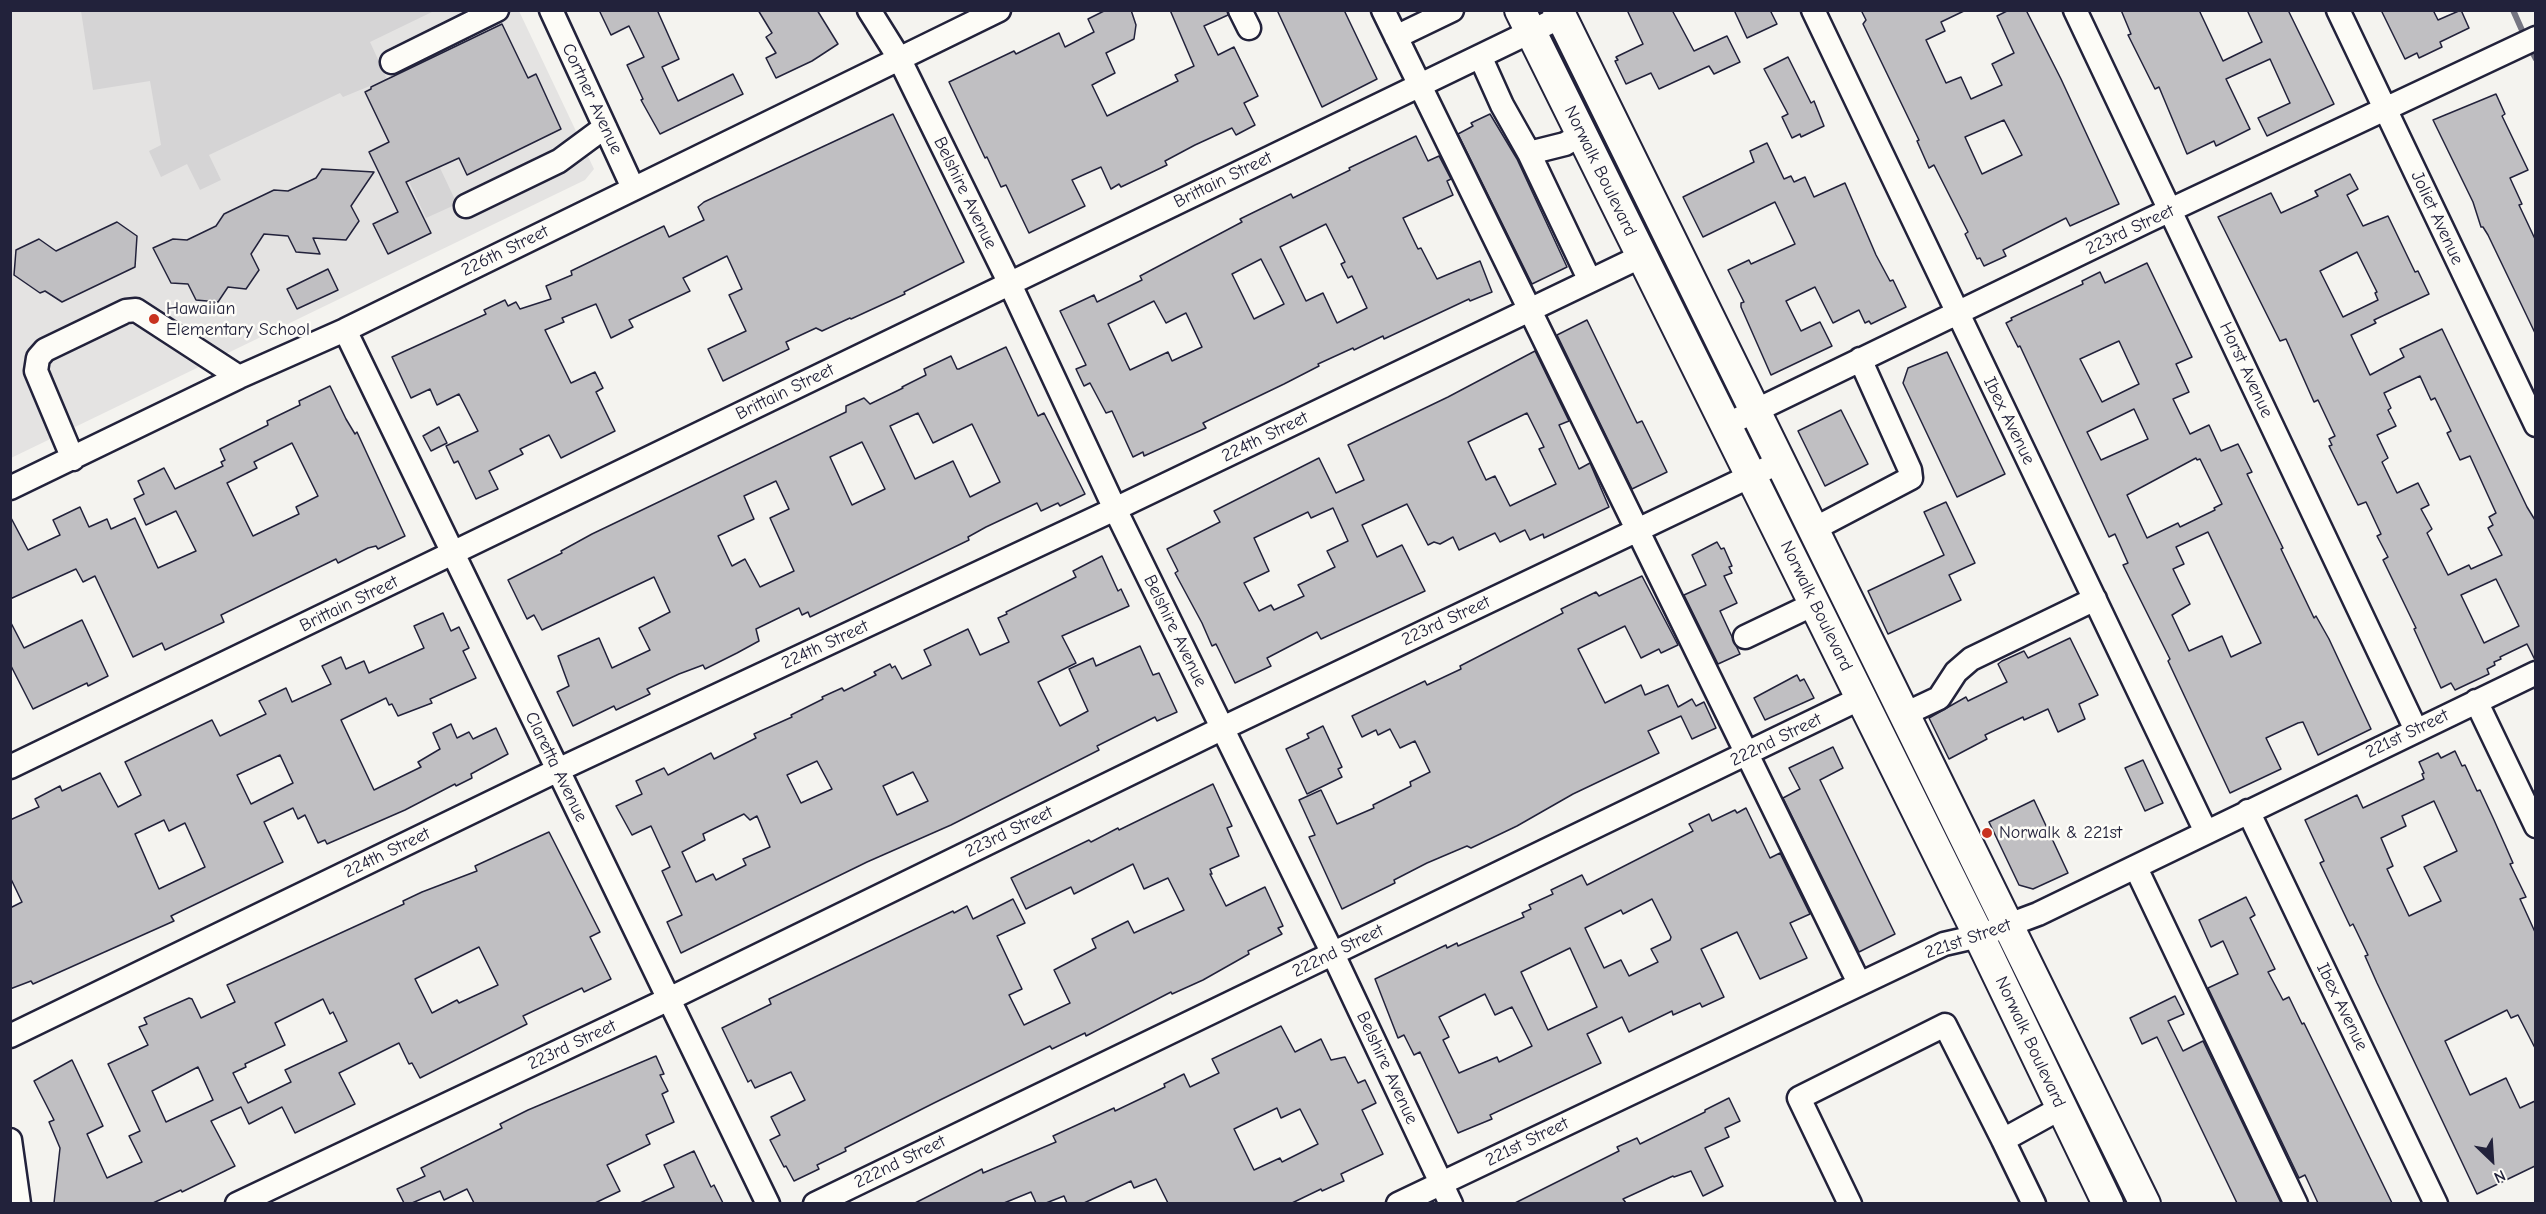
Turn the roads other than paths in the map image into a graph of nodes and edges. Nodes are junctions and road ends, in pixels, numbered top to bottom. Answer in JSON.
{"nodes":[{"id":1,"x":497,"y":10,"type":"edge"},
{"id":2,"x":551,"y":10,"type":"edge"},
{"id":3,"x":869,"y":10,"type":"edge"},
{"id":4,"x":999,"y":10,"type":"edge"},
{"id":5,"x":1383,"y":10,"type":"edge"},
{"id":6,"x":1452,"y":10,"type":"edge"},
{"id":7,"x":1813,"y":10,"type":"edge"},
{"id":8,"x":2075,"y":10,"type":"edge"},
{"id":9,"x":2338,"y":10,"type":"edge"},
{"id":10,"x":1559,"y":14,"type":"edge"},
{"id":11,"x":1525,"y":21,"type":"edge"},
{"id":12,"x":1396,"y":37,"type":"junction"},
{"id":13,"x":2535,"y":38,"type":"edge"},
{"id":14,"x":1480,"y":56,"type":"junction"},
{"id":15,"x":899,"y":58,"type":"junction"},
{"id":16,"x":392,"y":62,"type":"dead end"},
{"id":17,"x":1420,"y":86,"type":"junction"},
{"id":18,"x":2385,"y":110,"type":"junction"},
{"id":19,"x":605,"y":127,"type":"junction"},
{"id":20,"x":1582,"y":134,"type":"junction"},
{"id":21,"x":1529,"y":153,"type":"junction"},
{"id":22,"x":633,"y":188,"type":"junction"},
{"id":23,"x":466,"y":206,"type":"dead end"},
{"id":24,"x":2171,"y":210,"type":"junction"},
{"id":25,"x":1642,"y":256,"type":"junction"},
{"id":26,"x":1590,"y":281,"type":"junction"},
{"id":27,"x":1009,"y":282,"type":"junction"},
{"id":28,"x":1530,"y":310,"type":"junction"},
{"id":29,"x":1957,"y":312,"type":"junction"},
{"id":30,"x":345,"y":330,"type":"junction"},
{"id":31,"x":1860,"y":359,"type":"junction"},
{"id":32,"x":239,"y":376,"type":"junction"},
{"id":33,"x":1755,"y":410,"type":"junction"},
{"id":34,"x":1726,"y":425,"type":"junction"},
{"id":35,"x":2535,"y":425,"type":"edge"},
{"id":36,"x":73,"y":459,"type":"junction"},
{"id":37,"x":1780,"y":462,"type":"junction"},
{"id":38,"x":1751,"y":476,"type":"junction"},
{"id":39,"x":10,"y":489,"type":"edge"},
{"id":40,"x":1115,"y":509,"type":"junction"},
{"id":41,"x":1638,"y":530,"type":"junction"},
{"id":42,"x":1814,"y":530,"type":"junction"},
{"id":43,"x":453,"y":554,"type":"junction"},
{"id":44,"x":2095,"y":599,"type":"junction"},
{"id":45,"x":1814,"y":604,"type":"junction"},
{"id":46,"x":1745,"y":637,"type":"dead end"},
{"id":47,"x":2535,"y":673,"type":"edge"},
{"id":48,"x":1861,"y":698,"type":"junction"},
{"id":49,"x":2476,"y":701,"type":"junction"},
{"id":50,"x":1905,"y":714,"type":"junction"},
{"id":51,"x":1223,"y":728,"type":"junction"},
{"id":52,"x":2416,"y":730,"type":"junction"},
{"id":53,"x":1747,"y":754,"type":"junction"},
{"id":54,"x":10,"y":768,"type":"edge"},
{"id":55,"x":558,"y":770,"type":"junction"},
{"id":56,"x":2248,"y":811,"type":"junction"},
{"id":57,"x":2535,"y":826,"type":"edge"},
{"id":58,"x":2206,"y":832,"type":"junction"},
{"id":59,"x":2136,"y":868,"type":"junction"},
{"id":60,"x":2010,"y":926,"type":"junction"},
{"id":61,"x":1979,"y":936,"type":"junction"},
{"id":62,"x":1333,"y":954,"type":"junction"},
{"id":63,"x":1859,"y":983,"type":"junction"},
{"id":64,"x":669,"y":999,"type":"junction"},
{"id":65,"x":10,"y":1036,"type":"edge"},
{"id":66,"x":2061,"y":1108,"type":"junction"},
{"id":67,"x":10,"y":1140,"type":"edge"},
{"id":68,"x":2003,"y":1140,"type":"junction"},
{"id":69,"x":1446,"y":1193,"type":"edge"},
{"id":70,"x":19,"y":1203,"type":"edge"},
{"id":71,"x":237,"y":1203,"type":"edge"},
{"id":72,"x":768,"y":1203,"type":"edge"},
{"id":73,"x":815,"y":1203,"type":"edge"},
{"id":74,"x":1398,"y":1203,"type":"edge"},
{"id":75,"x":1850,"y":1203,"type":"edge"},
{"id":76,"x":2034,"y":1203,"type":"edge"},
{"id":77,"x":2108,"y":1203,"type":"edge"},
{"id":78,"x":2145,"y":1203,"type":"edge"},
{"id":79,"x":2296,"y":1203,"type":"edge"},
{"id":80,"x":2436,"y":1203,"type":"edge"}],
"edges":[{"from":1,"to":16,"type":"street"},
{"from":2,"to":19,"type":"street","name":"Cortner Avenue"},
{"from":3,"to":15,"type":"street","name":"Belshire Avenue"},
{"from":4,"to":15,"type":"street","name":"226th Street"},
{"from":5,"to":12,"type":"street"},
{"from":6,"to":12,"type":"street"},
{"from":7,"to":29,"type":"street","name":"Ibex Avenue"},
{"from":8,"to":24,"type":"street","name":"Horst Avenue"},
{"from":9,"to":18,"type":"street","name":"Joliet Avenue"},
{"from":10,"to":11,"type":"street","name":"Brittain Street"},
{"from":10,"to":33,"type":"main road","name":"Norwalk Boulevard"},
{"from":11,"to":14,"type":"street","name":"Brittain Street"},
{"from":11,"to":20,"type":"main road","name":"Norwalk Boulevard"},
{"from":12,"to":17,"type":"street"},
{"from":13,"to":18,"type":"street","name":"223rd Street"},
{"from":14,"to":17,"type":"street","name":"Brittain Street"},
{"from":14,"to":21,"type":"street"},
{"from":15,"to":22,"type":"street","name":"226th Street"},
{"from":15,"to":27,"type":"street","name":"Belshire Avenue"},
{"from":17,"to":27,"type":"street","name":"Brittain Street"},
{"from":17,"to":28,"type":"street"},
{"from":18,"to":24,"type":"street","name":"223rd Street"},
{"from":18,"to":35,"type":"street","name":"Joliet Avenue"},
{"from":19,"to":22,"type":"street","name":"Cortner Avenue"},
{"from":19,"to":23,"type":"street"},
{"from":20,"to":21,"type":"street"},
{"from":20,"to":25,"type":"main road","name":"Norwalk Boulevard"},
{"from":21,"to":26,"type":"street"},
{"from":22,"to":30,"type":"street","name":"226th Street"},
{"from":24,"to":29,"type":"street","name":"223rd Street"},
{"from":24,"to":52,"type":"street","name":"Horst Avenue"},
{"from":25,"to":26,"type":"street","name":"224th Street"},
{"from":25,"to":34,"type":"main road","name":"Norwalk Boulevard"},
{"from":26,"to":28,"type":"street","name":"224th Street"},
{"from":27,"to":40,"type":"street","name":"Belshire Avenue"},
{"from":27,"to":43,"type":"street","name":"Brittain Street"},
{"from":28,"to":40,"type":"street","name":"224th Street"},
{"from":28,"to":41,"type":"street"},
{"from":29,"to":31,"type":"street","name":"223rd Street"},
{"from":29,"to":44,"type":"street","name":"Ibex Avenue"},
{"from":30,"to":32,"type":"street","name":"226th Street"},
{"from":30,"to":43,"type":"street","name":"Claretta Avenue"},
{"from":31,"to":33,"type":"street","name":"223rd Street"},
{"from":31,"to":42,"type":"street"},
{"from":32,"to":36,"type":"street","name":"226th Street"},
{"from":32,"to":36,"type":"street"},
{"from":33,"to":34,"type":"street","name":"223rd Street"},
{"from":33,"to":37,"type":"main road","name":"Norwalk Boulevard"},
{"from":34,"to":38,"type":"main road","name":"Norwalk Boulevard"},
{"from":36,"to":39,"type":"street","name":"226th Street"},
{"from":37,"to":38,"type":"street","name":"223rd Street"},
{"from":37,"to":42,"type":"main road","name":"Norwalk Boulevard"},
{"from":38,"to":41,"type":"street","name":"223rd Street"},
{"from":38,"to":45,"type":"main road","name":"Norwalk Boulevard"},
{"from":40,"to":51,"type":"street","name":"Belshire Avenue"},
{"from":40,"to":55,"type":"street","name":"224th Street"},
{"from":41,"to":51,"type":"street","name":"223rd Street"},
{"from":41,"to":53,"type":"street"},
{"from":42,"to":50,"type":"main road","name":"Norwalk Boulevard"},
{"from":43,"to":54,"type":"street","name":"Brittain Street"},
{"from":43,"to":55,"type":"street","name":"Claretta Avenue"},
{"from":44,"to":50,"type":"street"},
{"from":44,"to":58,"type":"street","name":"Ibex Avenue"},
{"from":45,"to":46,"type":"street"},
{"from":45,"to":48,"type":"main road","name":"Norwalk Boulevard"},
{"from":47,"to":49,"type":"street","name":"221st Street"},
{"from":48,"to":53,"type":"street","name":"222nd Street"},
{"from":48,"to":61,"type":"main road","name":"Norwalk Boulevard"},
{"from":49,"to":52,"type":"street","name":"221st Street"},
{"from":49,"to":57,"type":"street"},
{"from":50,"to":60,"type":"main road","name":"Norwalk Boulevard"},
{"from":51,"to":62,"type":"street","name":"Belshire Avenue"},
{"from":51,"to":64,"type":"street","name":"223rd Street"},
{"from":52,"to":56,"type":"street","name":"221st Street"},
{"from":53,"to":62,"type":"street","name":"222nd Street"},
{"from":53,"to":63,"type":"street"},
{"from":55,"to":64,"type":"street","name":"Claretta Avenue"},
{"from":55,"to":65,"type":"street","name":"224th Street"},
{"from":56,"to":58,"type":"street","name":"221st Street"},
{"from":56,"to":80,"type":"street","name":"Ibex Avenue"},
{"from":58,"to":59,"type":"street","name":"221st Street"},
{"from":59,"to":60,"type":"street","name":"221st Street"},
{"from":59,"to":79,"type":"street"},
{"from":60,"to":61,"type":"street","name":"221st Street"},
{"from":60,"to":78,"type":"main road","name":"Norwalk Boulevard"},
{"from":61,"to":63,"type":"street","name":"221st Street"},
{"from":61,"to":66,"type":"main road","name":"Norwalk Boulevard"},
{"from":62,"to":69,"type":"street","name":"Belshire Avenue"},
{"from":62,"to":73,"type":"street","name":"222nd Street"},
{"from":63,"to":69,"type":"street","name":"221st Street"},
{"from":64,"to":71,"type":"street","name":"223rd Street"},
{"from":64,"to":72,"type":"street","name":"Claretta Avenue"},
{"from":66,"to":68,"type":"street"},
{"from":66,"to":77,"type":"main road","name":"Norwalk Boulevard"},
{"from":67,"to":70,"type":"street"},
{"from":68,"to":75,"type":"street"},
{"from":68,"to":76,"type":"street"},
{"from":69,"to":74,"type":"street","name":"221st Street"}]}
